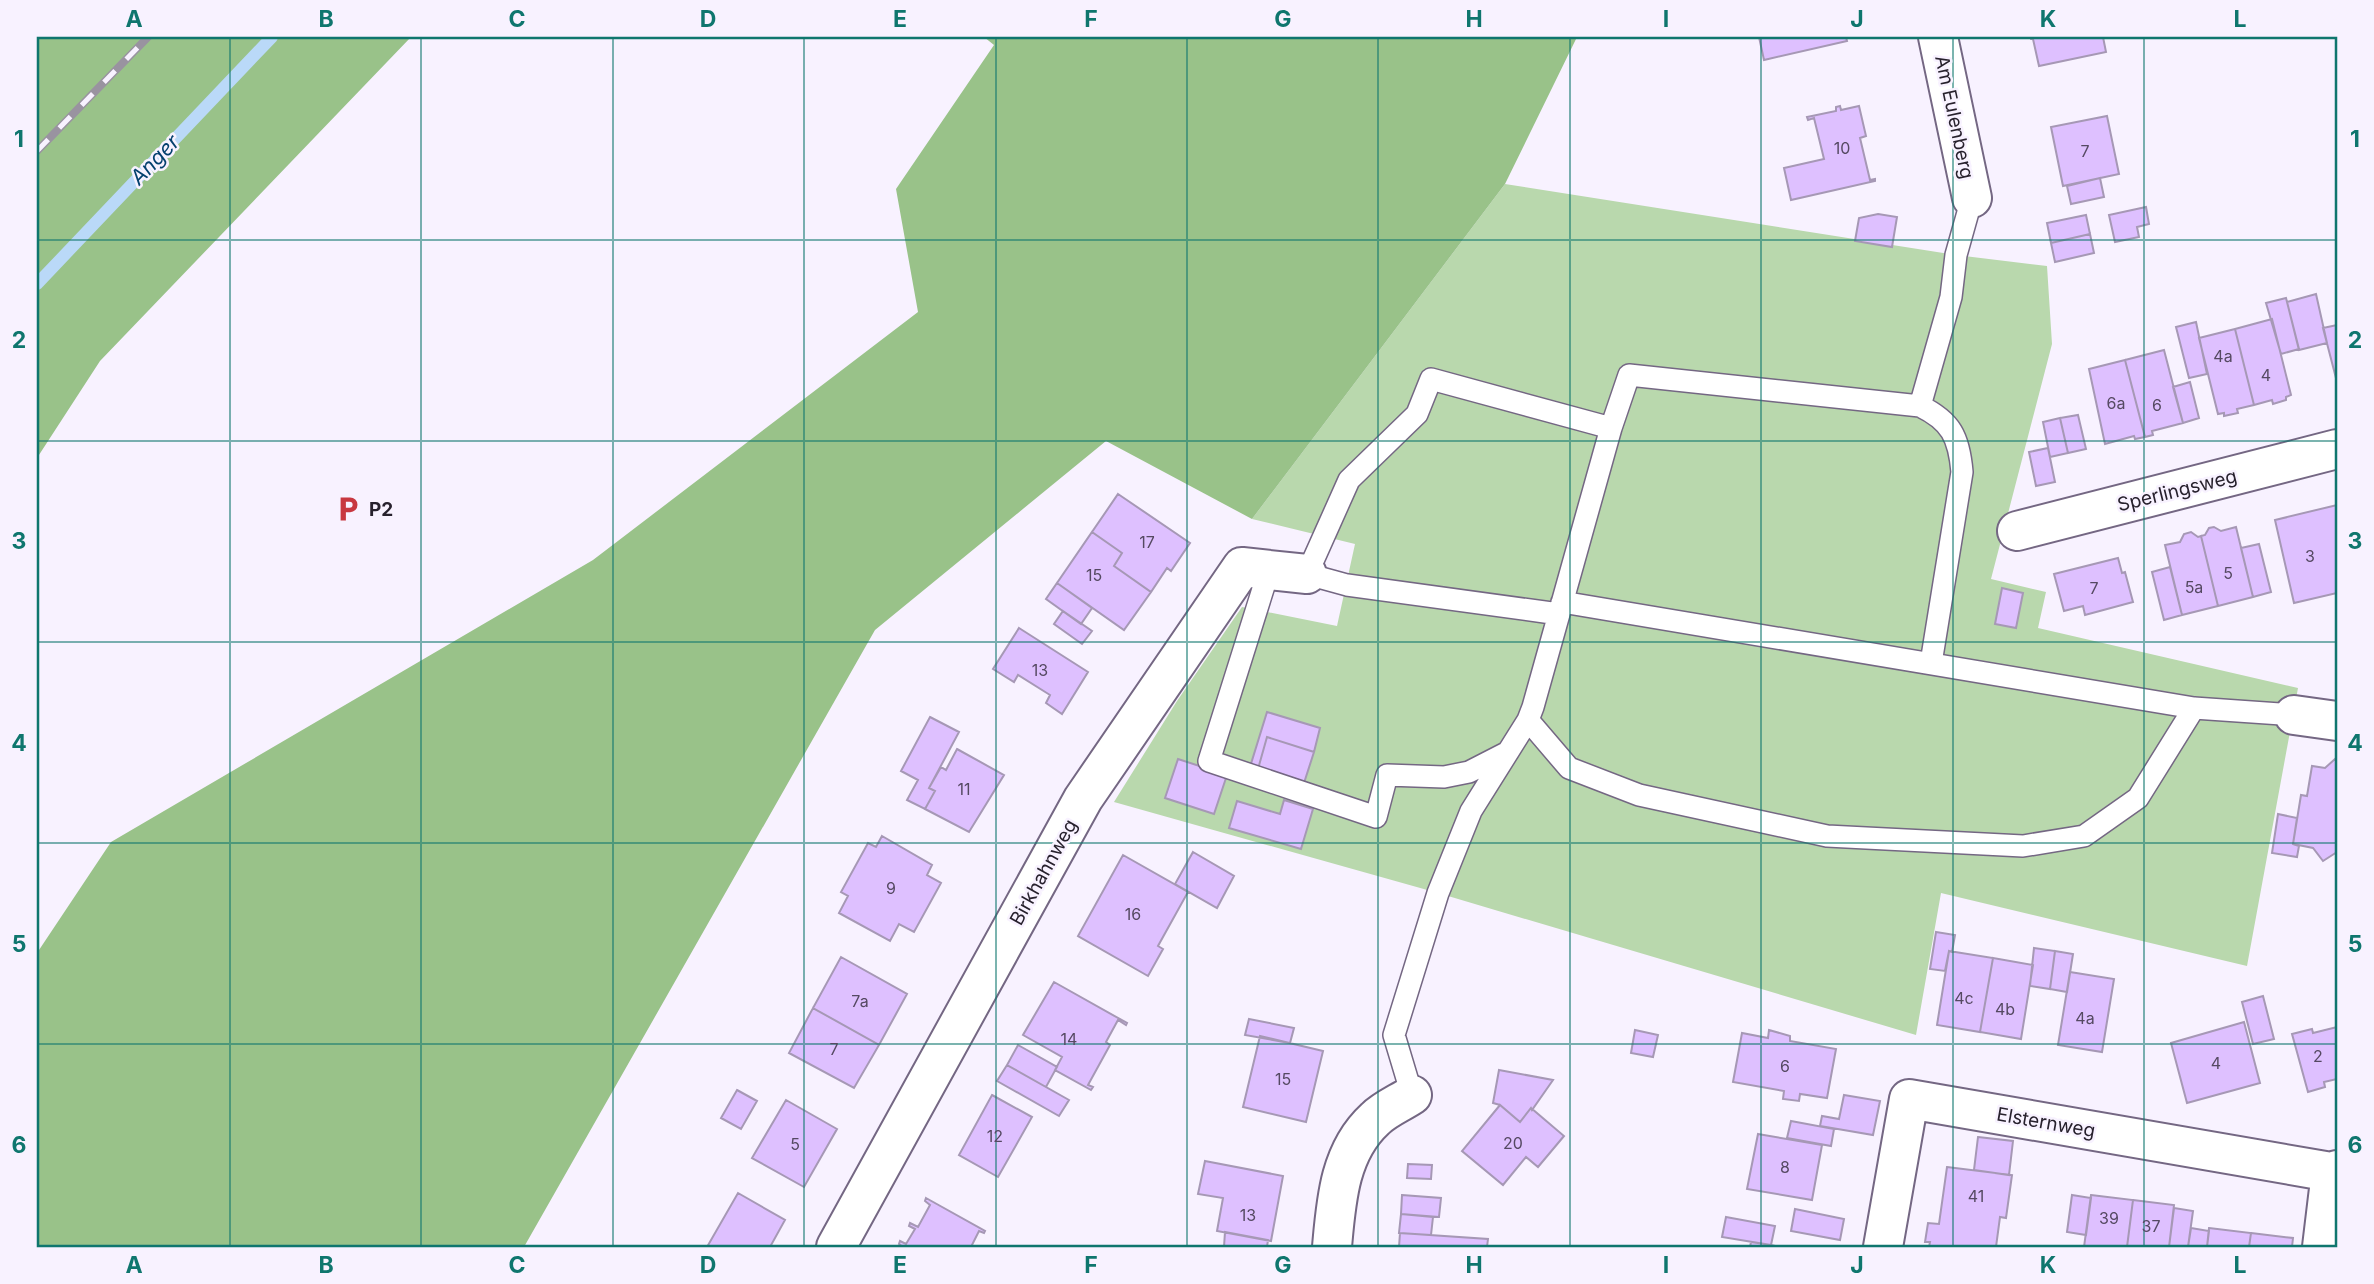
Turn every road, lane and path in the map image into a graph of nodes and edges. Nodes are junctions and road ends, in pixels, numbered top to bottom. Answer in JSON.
{"nodes":[{"id":1,"x":1938,"y":37,"type":"edge"},
{"id":2,"x":1972,"y":198,"type":"joint"},
{"id":3,"x":1920,"y":406,"type":"junction"},
{"id":4,"x":1611,"y":428,"type":"junction"},
{"id":5,"x":2337,"y":449,"type":"edge"},
{"id":6,"x":2017,"y":531,"type":"dead end"},
{"id":7,"x":1269,"y":570,"type":"junction"},
{"id":8,"x":1307,"y":574,"type":"junction"},
{"id":9,"x":1560,"y":608,"type":"junction"},
{"id":10,"x":1931,"y":663,"type":"junction"},
{"id":11,"x":2194,"y":708,"type":"junction"},
{"id":12,"x":2294,"y":715,"type":"joint"},
{"id":13,"x":1528,"y":720,"type":"junction"},
{"id":14,"x":2337,"y":721,"type":"edge"},
{"id":15,"x":1508,"y":752,"type":"junction"},
{"id":16,"x":1412,"y":1095,"type":"joint"},
{"id":17,"x":2334,"y":1171,"type":"edge"},
{"id":18,"x":835,"y":1247,"type":"edge"},
{"id":19,"x":1332,"y":1247,"type":"edge"},
{"id":20,"x":1883,"y":1247,"type":"edge"},
{"id":21,"x":2322,"y":1247,"type":"edge"}],
"edges":[{"from":1,"to":2,"type":"street","name":"Am Eulenberg"},
{"from":2,"to":3,"type":"lane"},
{"from":3,"to":4,"type":"lane"},
{"from":3,"to":10,"type":"lane"},
{"from":4,"to":8,"type":"lane"},
{"from":4,"to":9,"type":"lane"},
{"from":5,"to":6,"type":"street","name":"Sperlingsweg"},
{"from":7,"to":8,"type":"street","name":"Birkhahnweg"},
{"from":7,"to":15,"type":"lane"},
{"from":7,"to":18,"type":"street","name":"Birkhahnweg"},
{"from":8,"to":9,"type":"lane"},
{"from":9,"to":10,"type":"lane"},
{"from":9,"to":13,"type":"lane"},
{"from":10,"to":11,"type":"lane"},
{"from":11,"to":12,"type":"lane"},
{"from":11,"to":13,"type":"lane"},
{"from":12,"to":14,"type":"street"},
{"from":13,"to":15,"type":"lane"},
{"from":15,"to":16,"type":"lane"},
{"from":16,"to":19,"type":"street"},
{"from":17,"to":20,"type":"street","name":"Elsternweg"},
{"from":17,"to":21,"type":"street","name":"Elsternweg"}]}
